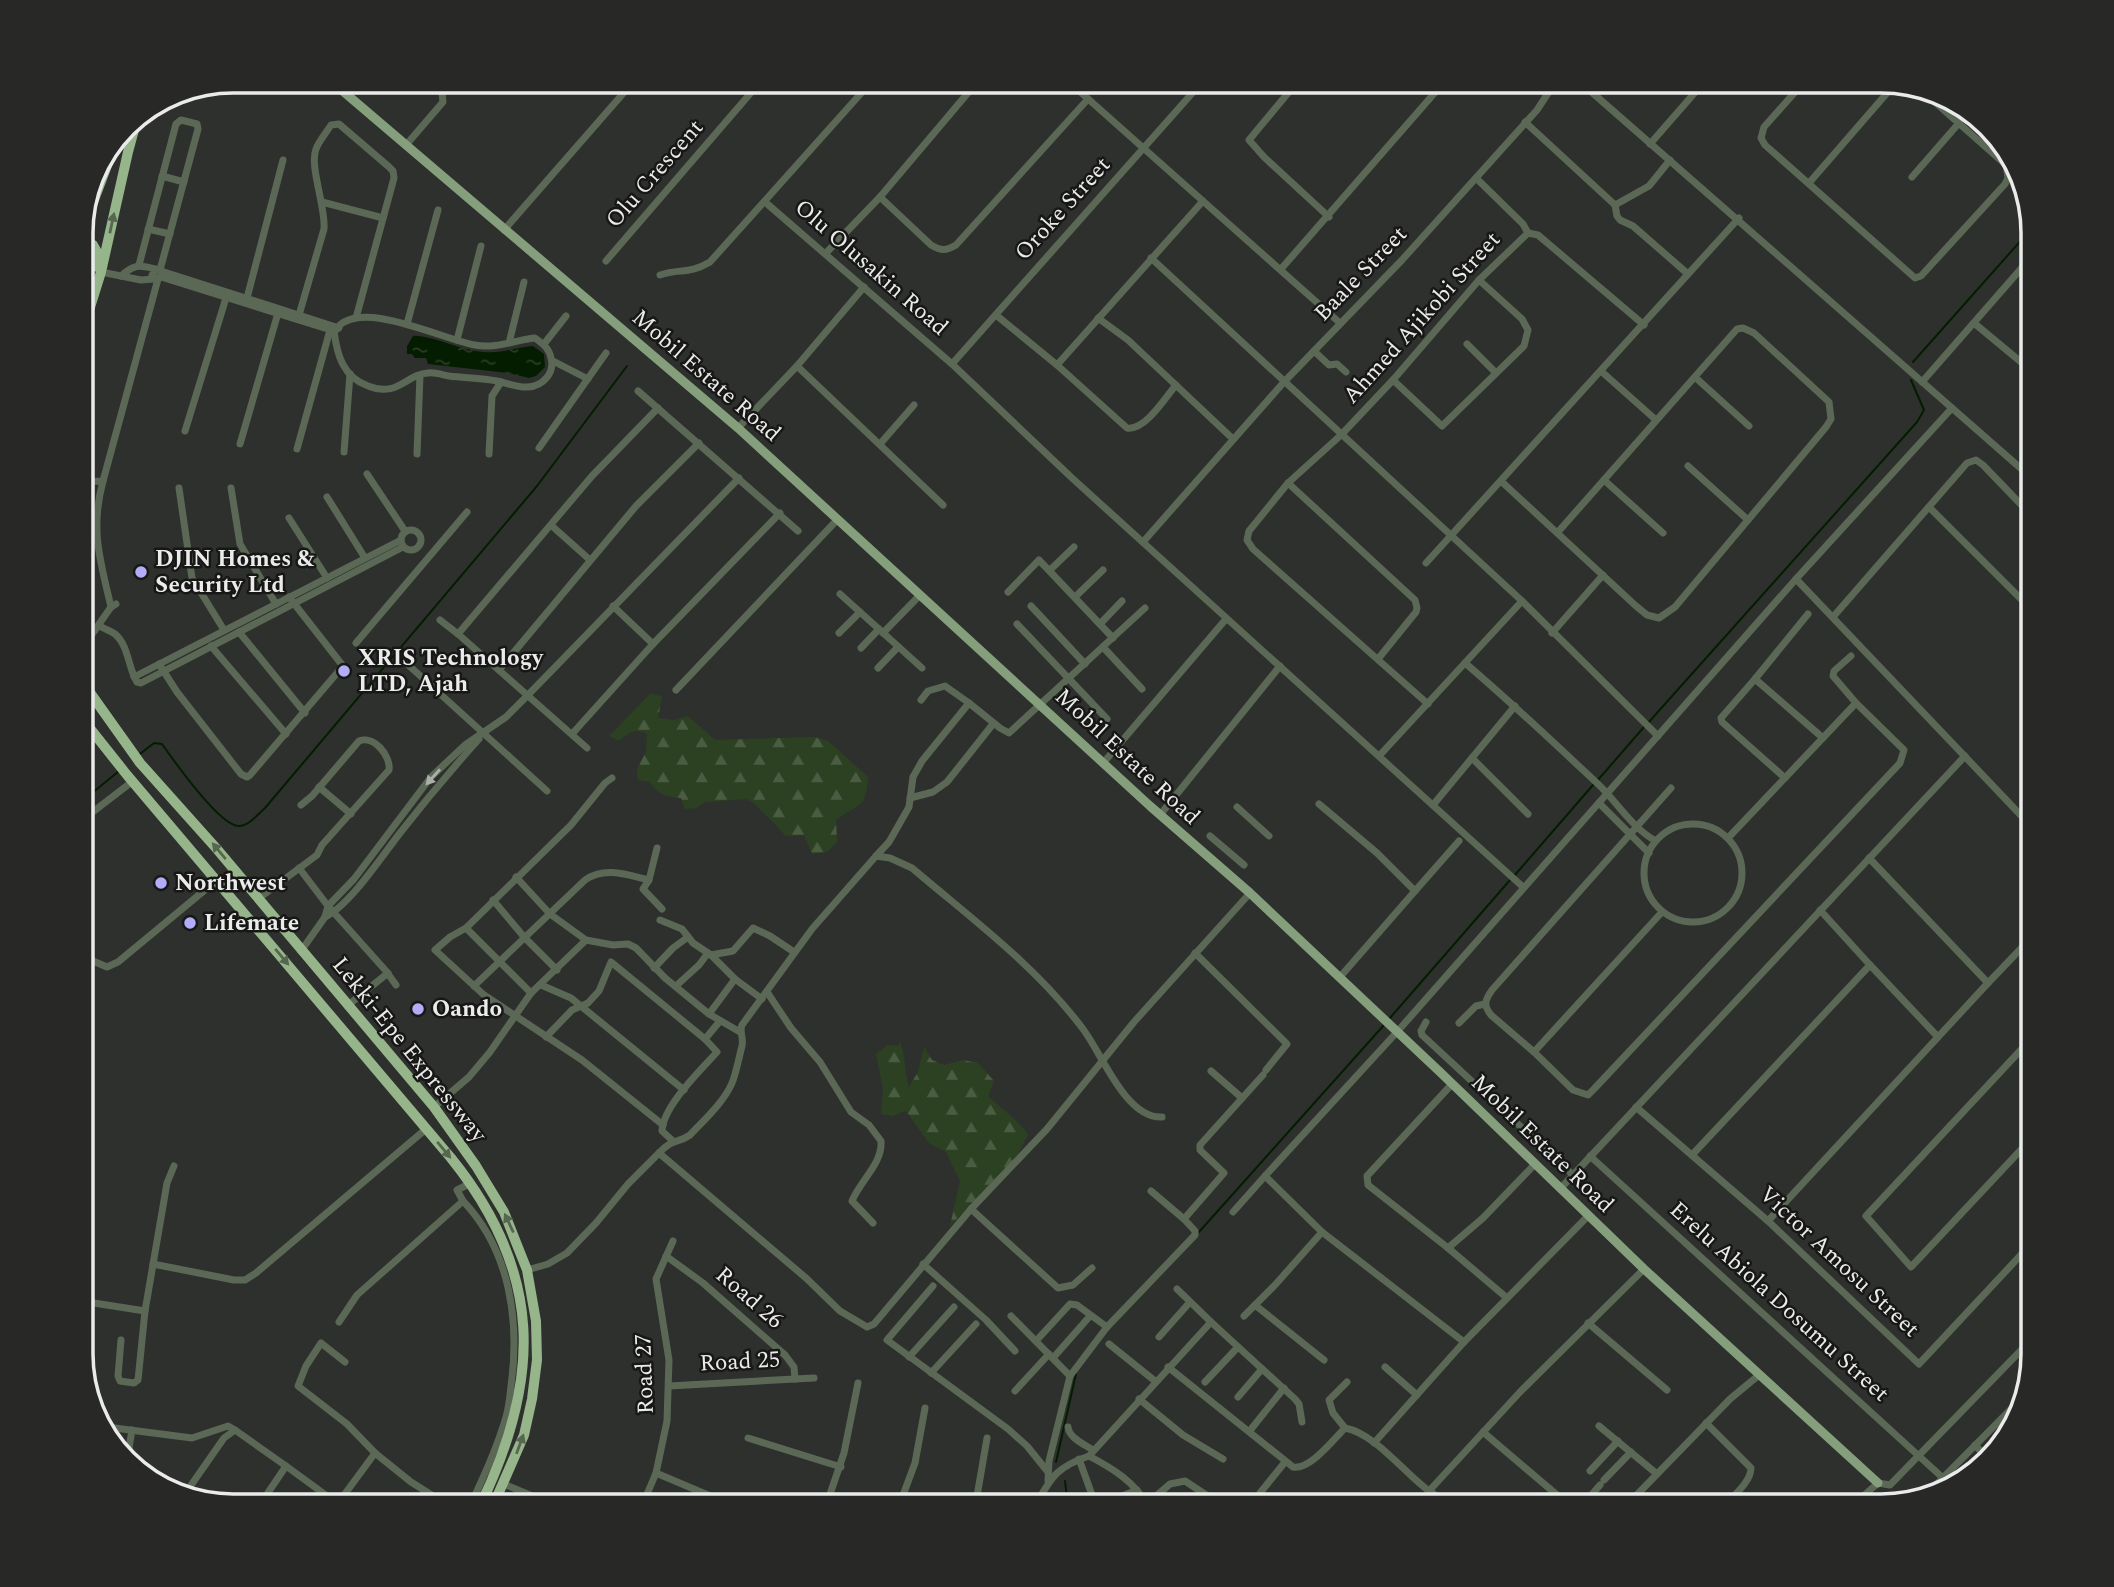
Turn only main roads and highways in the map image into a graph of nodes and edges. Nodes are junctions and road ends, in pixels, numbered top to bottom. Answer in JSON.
{"nodes":[{"id":1,"x":346,"y":93,"type":"edge"},
{"id":2,"x":132,"y":136,"type":"edge"},
{"id":3,"x":93,"y":246,"type":"edge"},
{"id":4,"x":93,"y":284,"type":"edge"},
{"id":5,"x":93,"y":299,"type":"edge"},
{"id":6,"x":93,"y":699,"type":"edge"},
{"id":7,"x":93,"y":733,"type":"edge"},
{"id":8,"x":472,"y":1161,"type":"junction"},
{"id":9,"x":461,"y":1170,"type":"junction"},
{"id":10,"x":1878,"y":1483,"type":"road end"},
{"id":11,"x":486,"y":1494,"type":"edge"},
{"id":12,"x":499,"y":1494,"type":"edge"}],
"edges":[{"from":1,"to":10,"type":"main road","name":"Mobil Estate Road"},
{"from":5,"to":2,"type":"highway","one_way":true},
{"from":3,"to":4,"type":"highway"},
{"from":8,"to":6,"type":"highway","name":"Lekki-Epe Expressway","one_way":true},
{"from":7,"to":9,"type":"highway","name":"Lekki-Epe Expressway","one_way":true},
{"from":8,"to":9,"type":"highway"},
{"from":12,"to":8,"type":"highway","name":"Lekki-Epe Expressway","one_way":true},
{"from":9,"to":11,"type":"highway","name":"Lekki-Epe Expressway"}]}
